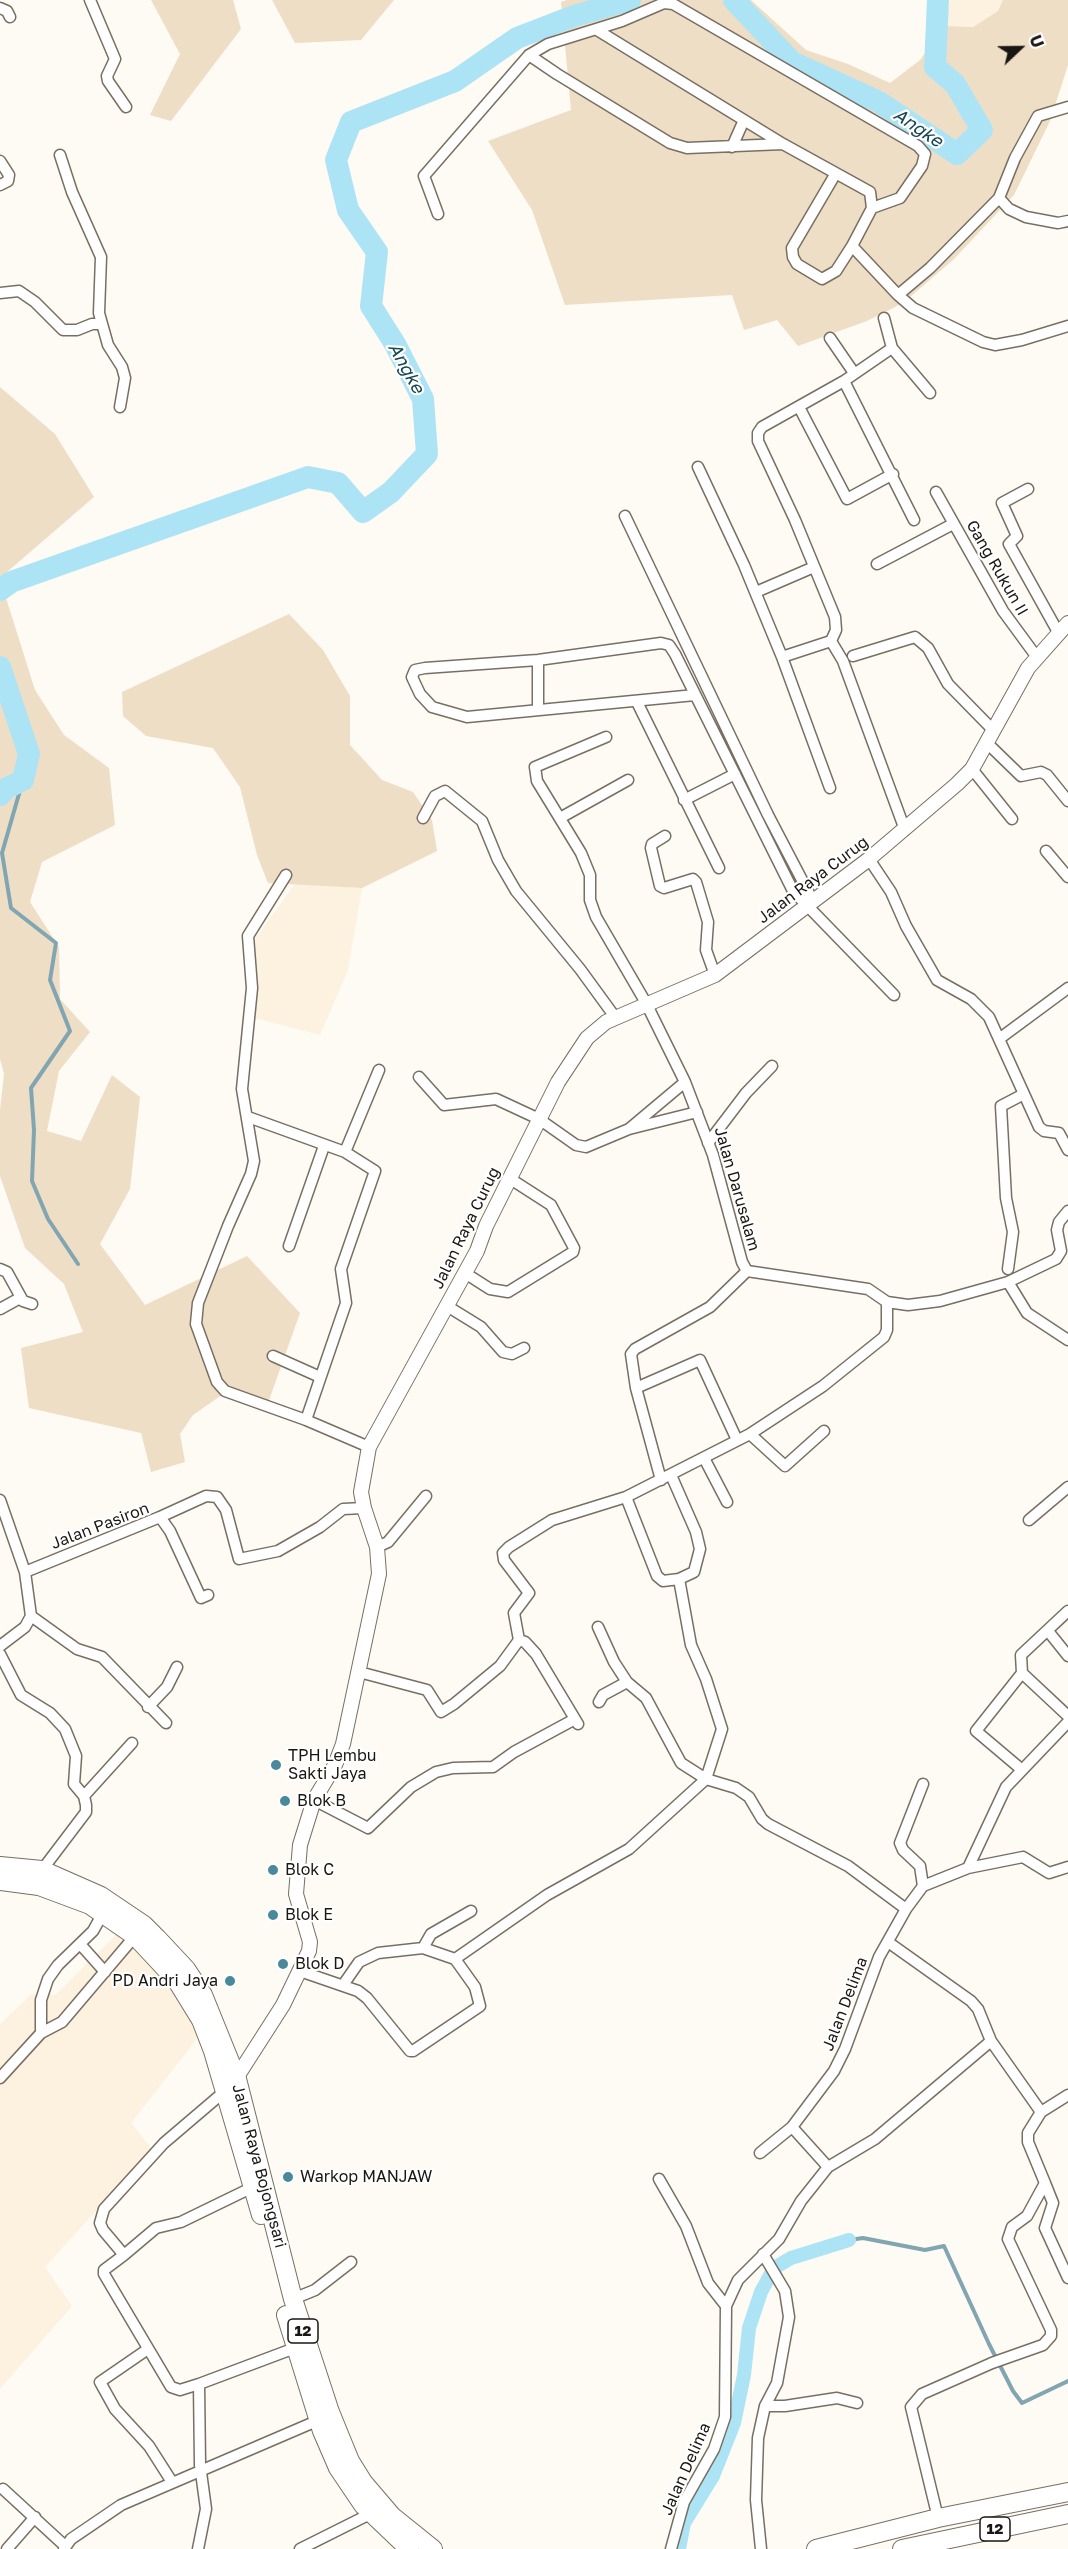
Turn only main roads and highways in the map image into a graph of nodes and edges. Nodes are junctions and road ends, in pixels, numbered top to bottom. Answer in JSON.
{"nodes":[{"id":1,"x":1063,"y":628,"type":"edge"},
{"id":2,"x":0,"y":1866,"type":"edge"},
{"id":3,"x":0,"y":1881,"type":"edge"},
{"id":4,"x":231,"y":2085,"type":"junction"},
{"id":5,"x":1068,"y":2492,"type":"edge"},
{"id":6,"x":376,"y":2509,"type":"junction"},
{"id":7,"x":1068,"y":2514,"type":"edge"},
{"id":8,"x":923,"y":2547,"type":"edge"},
{"id":9,"x":409,"y":2549,"type":"edge"},
{"id":10,"x":433,"y":2549,"type":"edge"},
{"id":11,"x":816,"y":2549,"type":"edge"},
{"id":12,"x":902,"y":2549,"type":"edge"}],
"edges":[{"from":1,"to":4,"type":"main road","name":"Jalan Raya Curug"},
{"from":2,"to":4,"type":"highway","name":"Jalan Raya Bojongsari","number":"12"},
{"from":3,"to":4,"type":"highway","name":"Jalan Raya Bojongsari","number":"12"},
{"from":4,"to":6,"type":"highway","name":"Jalan Raya Bojongsari","number":"12"},
{"from":4,"to":6,"type":"highway","name":"Jalan Raya Bojongsari","number":"12"},
{"from":5,"to":11,"type":"highway","number":"12"},
{"from":6,"to":9,"type":"highway","name":"Jalan Raya Bojongsari","number":"12"},
{"from":6,"to":10,"type":"highway","name":"Jalan Raya Bojongsari","number":"12"},
{"from":7,"to":8,"type":"highway","number":"12"},
{"from":8,"to":12,"type":"highway","number":"12"}]}
